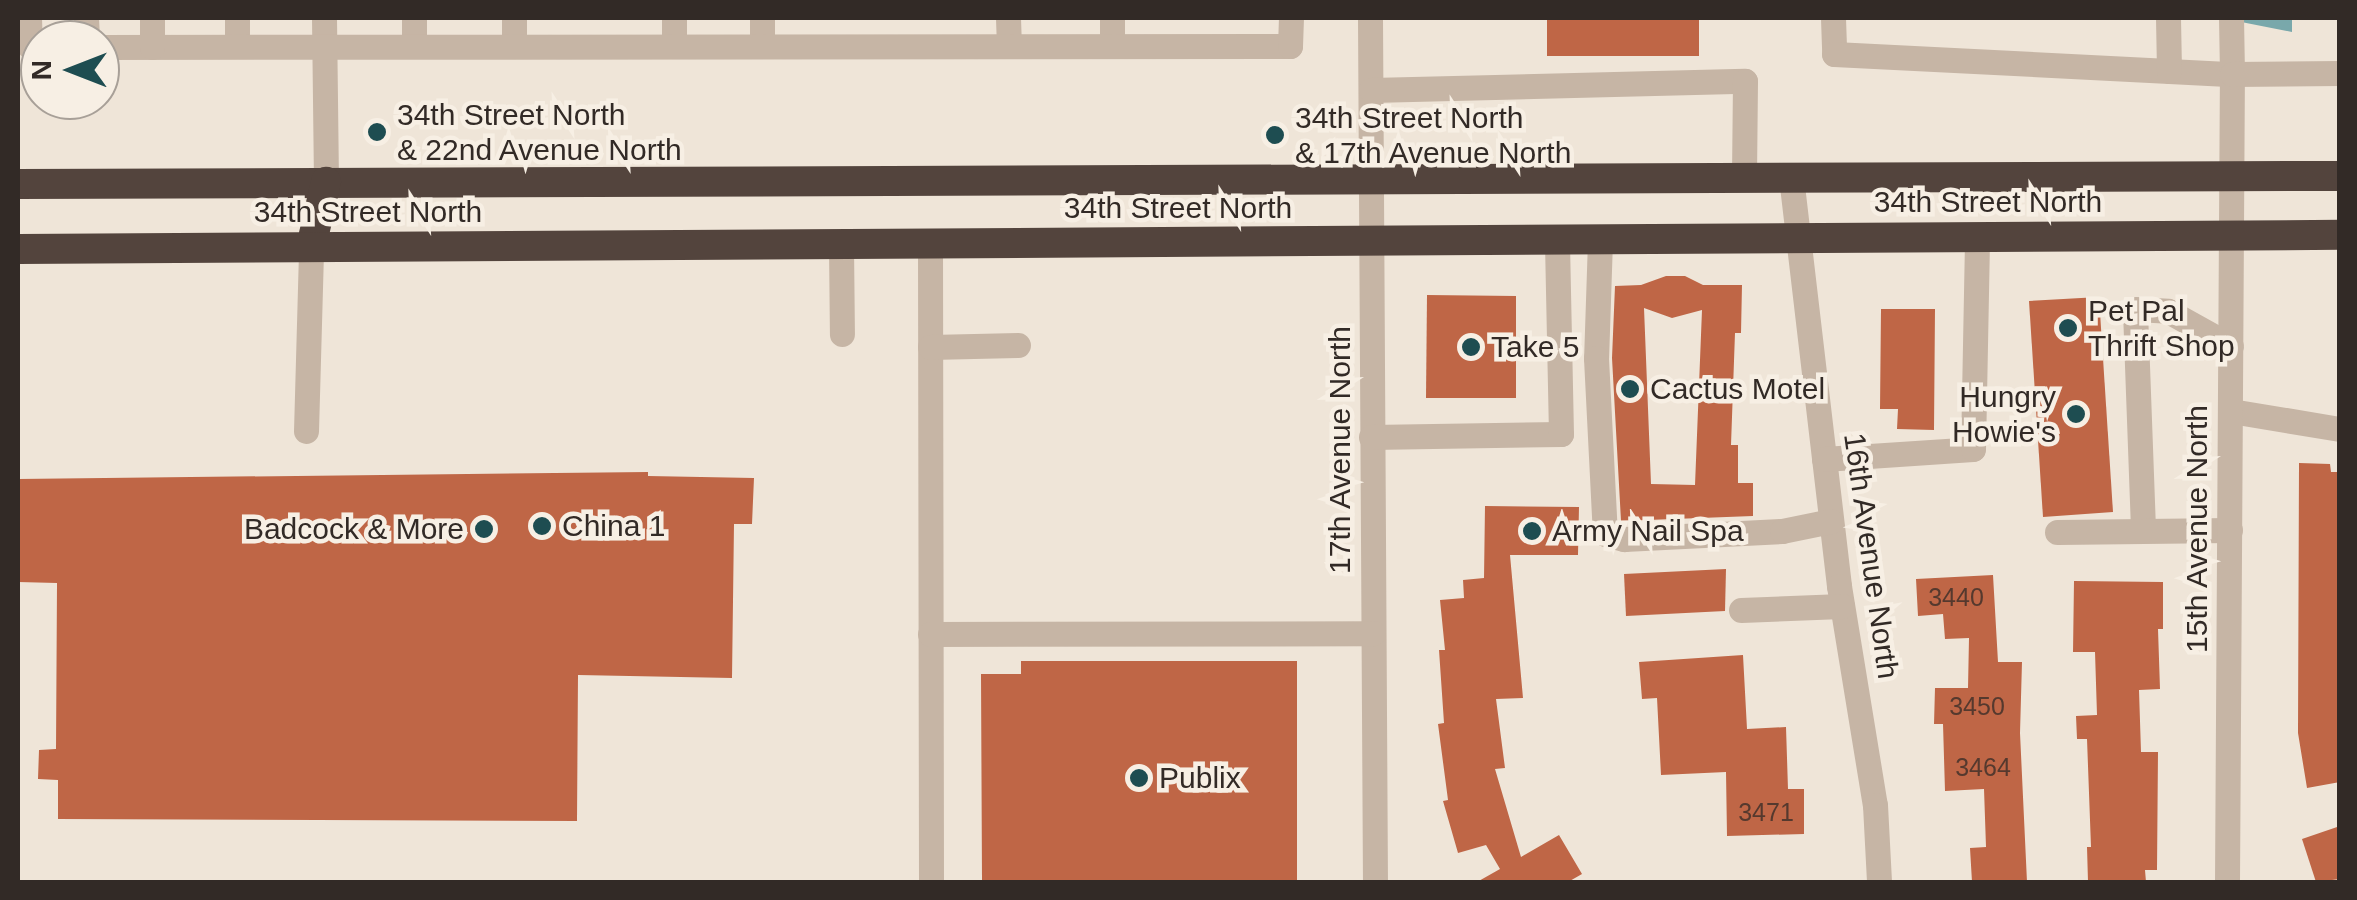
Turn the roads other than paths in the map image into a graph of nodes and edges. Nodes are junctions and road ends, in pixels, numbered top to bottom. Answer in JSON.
{"nodes":[{"id":1,"x":152,"y":18,"type":"edge"},
{"id":2,"x":237,"y":18,"type":"edge"},
{"id":3,"x":324,"y":18,"type":"edge"},
{"id":4,"x":414,"y":18,"type":"edge"},
{"id":5,"x":514,"y":18,"type":"edge"},
{"id":6,"x":674,"y":18,"type":"edge"},
{"id":7,"x":762,"y":18,"type":"edge"},
{"id":8,"x":921,"y":18,"type":"edge"},
{"id":9,"x":1008,"y":18,"type":"edge"},
{"id":10,"x":1112,"y":18,"type":"edge"},
{"id":11,"x":1291,"y":18,"type":"edge"},
{"id":12,"x":1370,"y":18,"type":"edge"},
{"id":13,"x":1834,"y":18,"type":"edge"},
{"id":14,"x":2168,"y":18,"type":"edge"},
{"id":15,"x":2232,"y":18,"type":"edge"},
{"id":16,"x":674,"y":44,"type":"junction"},
{"id":17,"x":762,"y":44,"type":"junction"},
{"id":18,"x":922,"y":44,"type":"junction"},
{"id":19,"x":514,"y":45,"type":"junction"},
{"id":20,"x":1008,"y":45,"type":"junction"},
{"id":21,"x":1112,"y":45,"type":"junction"},
{"id":22,"x":237,"y":46,"type":"junction"},
{"id":23,"x":324,"y":46,"type":"junction"},
{"id":24,"x":414,"y":46,"type":"junction"},
{"id":25,"x":120,"y":47,"type":"edge"},
{"id":26,"x":152,"y":47,"type":"junction"},
{"id":27,"x":2168,"y":71,"type":"junction"},
{"id":28,"x":2340,"y":73,"type":"edge"},
{"id":29,"x":2232,"y":74,"type":"junction"},
{"id":30,"x":1372,"y":90,"type":"junction"},
{"id":31,"x":2231,"y":176,"type":"junction"},
{"id":32,"x":2340,"y":176,"type":"edge"},
{"id":33,"x":1373,"y":178,"type":"junction"},
{"id":34,"x":1744,"y":178,"type":"junction"},
{"id":35,"x":1791,"y":178,"type":"junction"},
{"id":36,"x":326,"y":182,"type":"junction"},
{"id":37,"x":18,"y":184,"type":"edge"},
{"id":38,"x":2232,"y":236,"type":"junction"},
{"id":39,"x":2340,"y":236,"type":"edge"},
{"id":40,"x":1798,"y":238,"type":"junction"},
{"id":41,"x":1977,"y":238,"type":"junction"},
{"id":42,"x":1600,"y":240,"type":"junction"},
{"id":43,"x":1374,"y":242,"type":"junction"},
{"id":44,"x":1557,"y":242,"type":"junction"},
{"id":45,"x":930,"y":244,"type":"junction"},
{"id":46,"x":840,"y":245,"type":"junction"},
{"id":47,"x":311,"y":247,"type":"junction"},
{"id":48,"x":18,"y":249,"type":"edge"},
{"id":49,"x":842,"y":334,"type":"dead end"},
{"id":50,"x":1018,"y":345,"type":"dead end"},
{"id":51,"x":2231,"y":346,"type":"junction"},
{"id":52,"x":930,"y":347,"type":"junction"},
{"id":53,"x":2231,"y":411,"type":"junction"},
{"id":54,"x":2340,"y":428,"type":"edge"},
{"id":55,"x":306,"y":431,"type":"dead end"},
{"id":56,"x":1372,"y":437,"type":"junction"},
{"id":57,"x":1824,"y":459,"type":"junction"},
{"id":58,"x":1831,"y":521,"type":"junction"},
{"id":59,"x":2143,"y":529,"type":"junction"},
{"id":60,"x":2230,"y":530,"type":"junction"},
{"id":61,"x":2056,"y":532,"type":"dead end"},
{"id":62,"x":1842,"y":606,"type":"junction"},
{"id":63,"x":1741,"y":610,"type":"dead end"},
{"id":64,"x":1373,"y":633,"type":"junction"},
{"id":65,"x":930,"y":634,"type":"junction"},
{"id":66,"x":931,"y":882,"type":"edge"},
{"id":67,"x":1375,"y":882,"type":"edge"},
{"id":68,"x":1879,"y":882,"type":"edge"},
{"id":69,"x":2227,"y":882,"type":"edge"}],
"edges":[{"from":1,"to":26,"type":"street"},
{"from":2,"to":22,"type":"street"},
{"from":3,"to":23,"type":"street"},
{"from":4,"to":24,"type":"street"},
{"from":5,"to":19,"type":"street"},
{"from":6,"to":16,"type":"street"},
{"from":7,"to":17,"type":"street"},
{"from":8,"to":18,"type":"street"},
{"from":9,"to":20,"type":"street"},
{"from":10,"to":21,"type":"street"},
{"from":11,"to":21,"type":"street"},
{"from":12,"to":30,"type":"street","name":"17th Avenue North"},
{"from":13,"to":27,"type":"street"},
{"from":14,"to":27,"type":"street"},
{"from":15,"to":29,"type":"street","name":"15th Avenue North"},
{"from":16,"to":17,"type":"street"},
{"from":16,"to":19,"type":"street"},
{"from":17,"to":18,"type":"street"},
{"from":18,"to":20,"type":"street"},
{"from":19,"to":24,"type":"street"},
{"from":20,"to":21,"type":"street"},
{"from":22,"to":23,"type":"street"},
{"from":22,"to":26,"type":"street"},
{"from":23,"to":24,"type":"street"},
{"from":23,"to":36,"type":"street"},
{"from":25,"to":26,"type":"street"},
{"from":27,"to":29,"type":"street"},
{"from":28,"to":29,"type":"street"},
{"from":29,"to":31,"type":"street","name":"15th Avenue North"},
{"from":30,"to":33,"type":"street","name":"17th Avenue North"},
{"from":30,"to":34,"type":"street"},
{"from":31,"to":32,"type":"highway","name":"34th Street North"},
{"from":31,"to":35,"type":"highway","name":"34th Street North"},
{"from":31,"to":38,"type":"street","name":"15th Avenue North"},
{"from":33,"to":34,"type":"highway","name":"34th Street North"},
{"from":33,"to":36,"type":"highway","name":"34th Street North"},
{"from":33,"to":43,"type":"street","name":"17th Avenue North"},
{"from":34,"to":35,"type":"highway","name":"34th Street North"},
{"from":35,"to":40,"type":"street","name":"16th Avenue North"},
{"from":36,"to":37,"type":"highway","name":"34th Street North"},
{"from":36,"to":47,"type":"highway"},
{"from":38,"to":39,"type":"highway","name":"34th Street North"},
{"from":38,"to":41,"type":"highway","name":"34th Street North"},
{"from":38,"to":51,"type":"street","name":"15th Avenue North"},
{"from":40,"to":41,"type":"highway","name":"34th Street North"},
{"from":40,"to":42,"type":"highway","name":"34th Street North"},
{"from":40,"to":57,"type":"street","name":"16th Avenue North"},
{"from":41,"to":57,"type":"street"},
{"from":42,"to":44,"type":"highway","name":"34th Street North"},
{"from":42,"to":58,"type":"street"},
{"from":43,"to":44,"type":"highway","name":"34th Street North"},
{"from":43,"to":45,"type":"highway","name":"34th Street North"},
{"from":43,"to":56,"type":"street","name":"17th Avenue North"},
{"from":44,"to":56,"type":"street"},
{"from":45,"to":46,"type":"highway","name":"34th Street North"},
{"from":45,"to":52,"type":"street"},
{"from":46,"to":47,"type":"highway","name":"34th Street North"},
{"from":46,"to":49,"type":"street"},
{"from":47,"to":48,"type":"highway","name":"34th Street North"},
{"from":47,"to":55,"type":"street"},
{"from":50,"to":52,"type":"street"},
{"from":51,"to":53,"type":"street","name":"15th Avenue North"},
{"from":51,"to":59,"type":"street"},
{"from":52,"to":65,"type":"street"},
{"from":53,"to":54,"type":"street"},
{"from":53,"to":60,"type":"street","name":"15th Avenue North"},
{"from":56,"to":64,"type":"street","name":"17th Avenue North"},
{"from":57,"to":58,"type":"street","name":"16th Avenue North"},
{"from":58,"to":62,"type":"street","name":"16th Avenue North"},
{"from":59,"to":60,"type":"street"},
{"from":59,"to":61,"type":"street"},
{"from":60,"to":69,"type":"street","name":"15th Avenue North"},
{"from":62,"to":63,"type":"street"},
{"from":62,"to":68,"type":"street","name":"16th Avenue North"},
{"from":64,"to":65,"type":"street"},
{"from":64,"to":67,"type":"street","name":"17th Avenue North"},
{"from":65,"to":66,"type":"street"}]}
